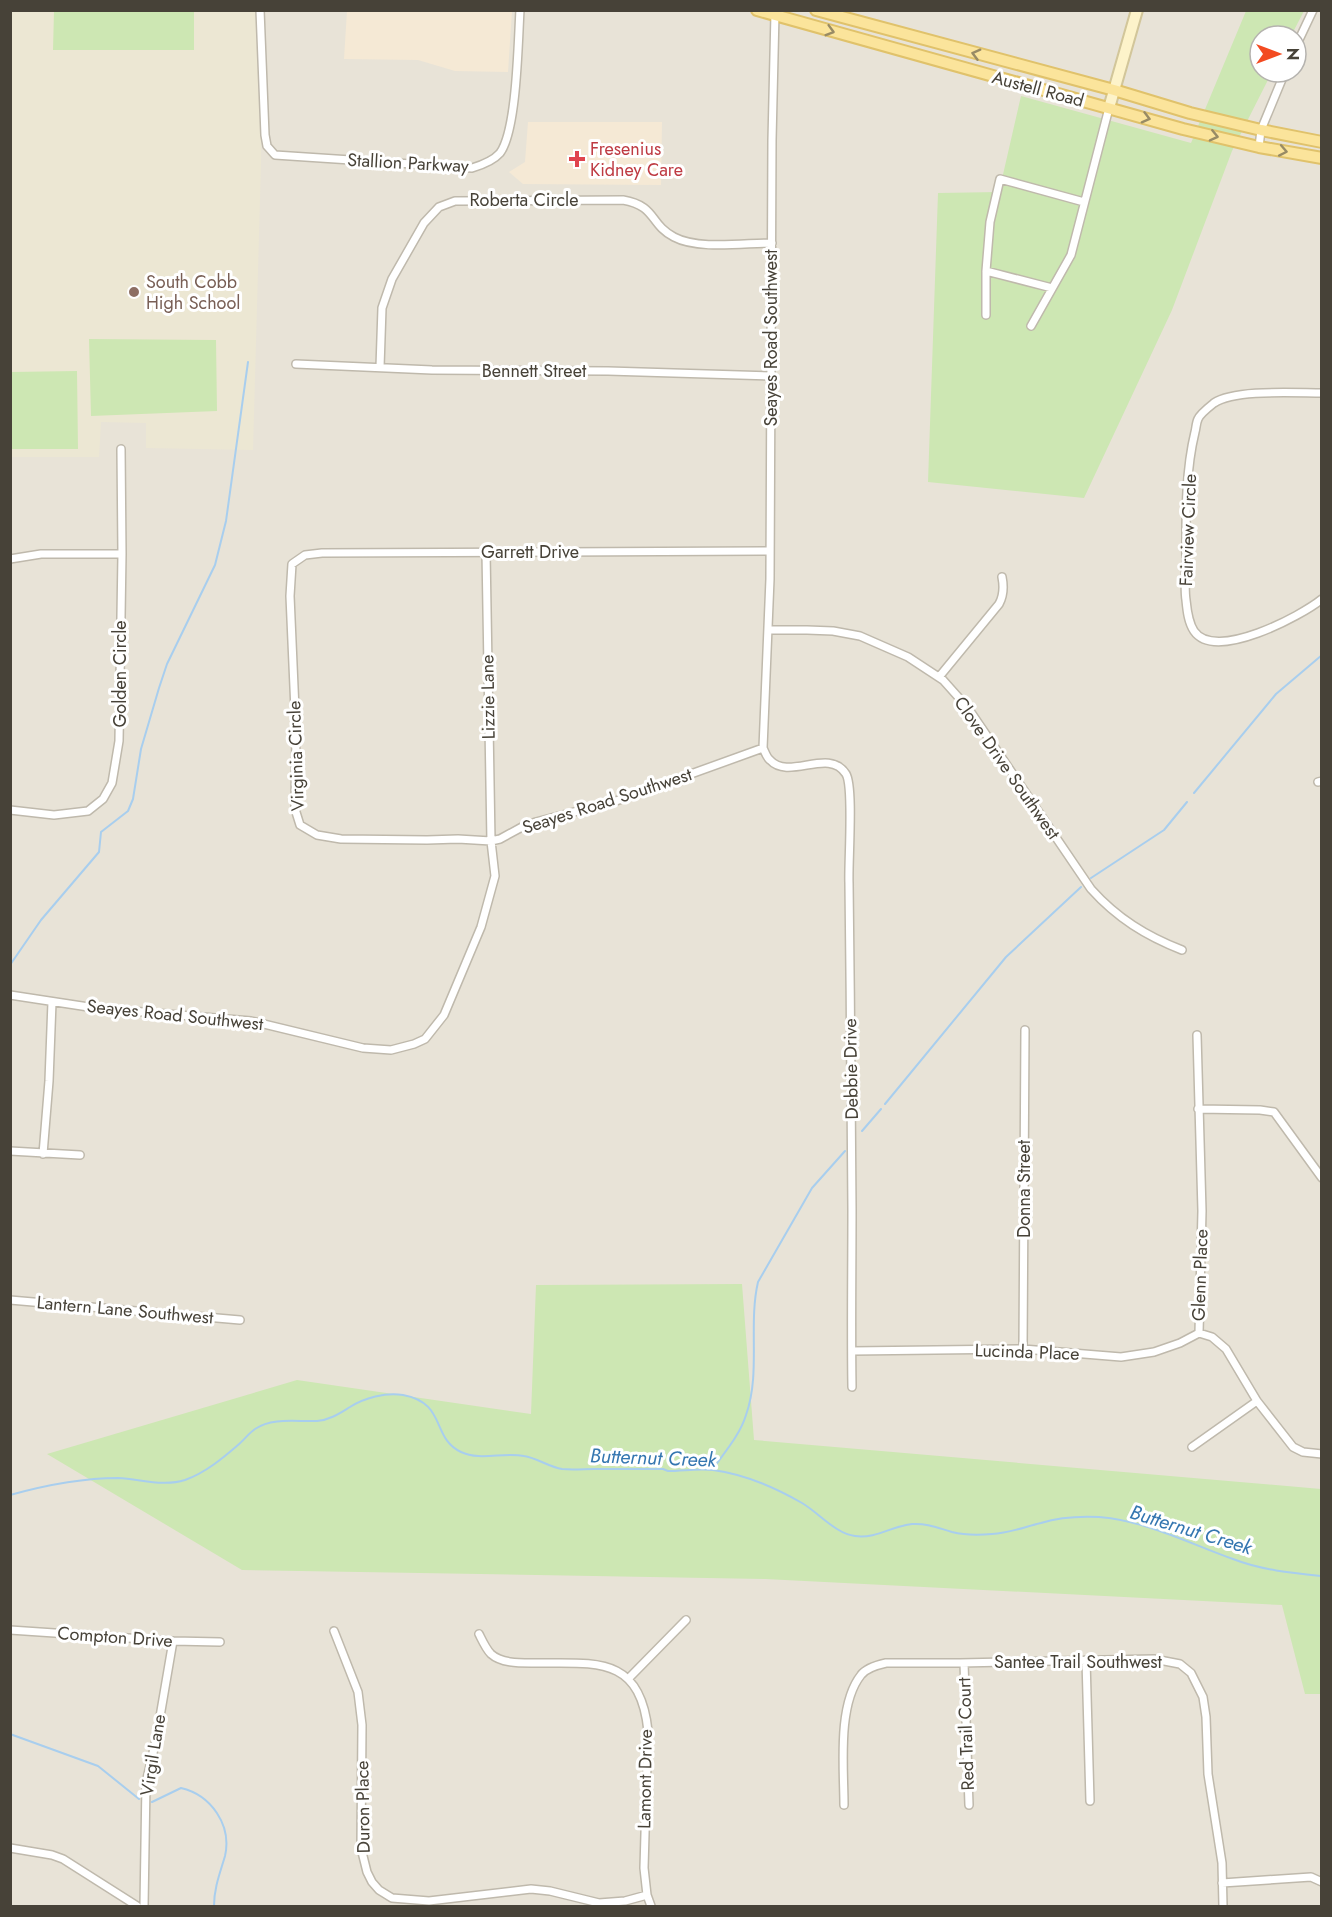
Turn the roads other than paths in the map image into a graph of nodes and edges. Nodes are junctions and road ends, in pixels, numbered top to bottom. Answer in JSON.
{"nodes":[{"id":1,"x":260,"y":10,"type":"edge"},
{"id":2,"x":520,"y":10,"type":"edge"},
{"id":3,"x":757,"y":10,"type":"edge"},
{"id":4,"x":816,"y":10,"type":"edge"},
{"id":5,"x":1137,"y":10,"type":"edge"},
{"id":6,"x":1313,"y":10,"type":"edge"},
{"id":7,"x":775,"y":13,"type":"edge"},
{"id":8,"x":1306,"y":24,"type":"edge"},
{"id":9,"x":1279,"y":84,"type":"edge"},
{"id":10,"x":1114,"y":90,"type":"junction"},
{"id":11,"x":1108,"y":108,"type":"junction"},
{"id":12,"x":1256,"y":129,"type":"junction"},
{"id":13,"x":1322,"y":142,"type":"edge"},
{"id":14,"x":1259,"y":147,"type":"junction"},
{"id":15,"x":1322,"y":158,"type":"edge"},
{"id":16,"x":1084,"y":202,"type":"junction"},
{"id":17,"x":772,"y":243,"type":"junction"},
{"id":18,"x":986,"y":271,"type":"junction"},
{"id":19,"x":1052,"y":288,"type":"junction"},
{"id":20,"x":986,"y":315,"type":"dead end"},
{"id":21,"x":1031,"y":326,"type":"dead end"},
{"id":22,"x":297,"y":364,"type":"dead end"},
{"id":23,"x":380,"y":367,"type":"junction"},
{"id":24,"x":771,"y":376,"type":"junction"},
{"id":25,"x":1322,"y":393,"type":"edge"},
{"id":26,"x":121,"y":449,"type":"dead end"},
{"id":27,"x":770,"y":551,"type":"junction"},
{"id":28,"x":486,"y":552,"type":"junction"},
{"id":29,"x":122,"y":554,"type":"junction"},
{"id":30,"x":10,"y":559,"type":"edge"},
{"id":31,"x":292,"y":564,"type":"joint"},
{"id":32,"x":1002,"y":577,"type":"dead end"},
{"id":33,"x":1322,"y":599,"type":"edge"},
{"id":34,"x":769,"y":630,"type":"junction"},
{"id":35,"x":939,"y":677,"type":"junction"},
{"id":36,"x":763,"y":748,"type":"junction"},
{"id":37,"x":10,"y":810,"type":"edge"},
{"id":38,"x":491,"y":841,"type":"junction"},
{"id":39,"x":1182,"y":950,"type":"dead end"},
{"id":40,"x":10,"y":995,"type":"edge"},
{"id":41,"x":52,"y":1002,"type":"junction"},
{"id":42,"x":1025,"y":1030,"type":"dead end"},
{"id":43,"x":1197,"y":1035,"type":"dead end"},
{"id":44,"x":1198,"y":1109,"type":"junction"},
{"id":45,"x":10,"y":1151,"type":"edge"},
{"id":46,"x":43,"y":1154,"type":"junction"},
{"id":47,"x":80,"y":1155,"type":"dead end"},
{"id":48,"x":1322,"y":1178,"type":"edge"},
{"id":49,"x":10,"y":1300,"type":"edge"},
{"id":50,"x":240,"y":1320,"type":"dead end"},
{"id":51,"x":1198,"y":1333,"type":"junction"},
{"id":52,"x":1023,"y":1348,"type":"junction"},
{"id":53,"x":852,"y":1352,"type":"junction"},
{"id":54,"x":852,"y":1387,"type":"dead end"},
{"id":55,"x":1257,"y":1401,"type":"junction"},
{"id":56,"x":1192,"y":1447,"type":"dead end"},
{"id":57,"x":1322,"y":1454,"type":"edge"},
{"id":58,"x":686,"y":1620,"type":"dead end"},
{"id":59,"x":10,"y":1630,"type":"edge"},
{"id":60,"x":334,"y":1632,"type":"dead end"},
{"id":61,"x":479,"y":1634,"type":"dead end"},
{"id":62,"x":173,"y":1641,"type":"junction"},
{"id":63,"x":220,"y":1642,"type":"dead end"},
{"id":64,"x":1086,"y":1660,"type":"junction"},
{"id":65,"x":964,"y":1663,"type":"junction"},
{"id":66,"x":629,"y":1678,"type":"junction"},
{"id":67,"x":1090,"y":1801,"type":"dead end"},
{"id":68,"x":844,"y":1805,"type":"dead end"},
{"id":69,"x":969,"y":1805,"type":"dead end"},
{"id":70,"x":10,"y":1848,"type":"edge"},
{"id":71,"x":1322,"y":1882,"type":"edge"},
{"id":72,"x":1222,"y":1883,"type":"junction"},
{"id":73,"x":647,"y":1895,"type":"junction"},
{"id":74,"x":137,"y":1906,"type":"edge"},
{"id":75,"x":144,"y":1906,"type":"edge"},
{"id":76,"x":651,"y":1906,"type":"edge"},
{"id":77,"x":1223,"y":1906,"type":"edge"}],
"edges":[{"from":1,"to":2,"type":"street","name":"Stallion Parkway"},
{"from":3,"to":7,"type":"main road","name":"Austell Road"},
{"from":10,"to":4,"type":"main road","name":"Austell Road","one_way":true},
{"from":5,"to":10,"type":"street"},
{"from":6,"to":8,"type":"street"},
{"from":7,"to":11,"type":"main road","name":"Austell Road","one_way":true},
{"from":7,"to":17,"type":"street","name":"Seayes Road Southwest"},
{"from":9,"to":12,"type":"street"},
{"from":10,"to":11,"type":"street"},
{"from":10,"to":12,"type":"main road","name":"Austell Road"},
{"from":11,"to":14,"type":"main road","name":"Austell Road","one_way":true},
{"from":11,"to":16,"type":"street"},
{"from":12,"to":13,"type":"main road","name":"Austell Road"},
{"from":12,"to":14,"type":"street"},
{"from":14,"to":15,"type":"main road","name":"Austell Road","one_way":true},
{"from":16,"to":18,"type":"street"},
{"from":16,"to":19,"type":"street"},
{"from":17,"to":23,"type":"street","name":"Roberta Circle"},
{"from":17,"to":24,"type":"street","name":"Seayes Road Southwest"},
{"from":18,"to":19,"type":"street"},
{"from":18,"to":20,"type":"street"},
{"from":19,"to":21,"type":"street"},
{"from":22,"to":23,"type":"street","name":"Bennett Street"},
{"from":23,"to":24,"type":"street","name":"Bennett Street"},
{"from":24,"to":27,"type":"street","name":"Seayes Road Southwest"},
{"from":25,"to":33,"type":"street","name":"Fairview Circle"},
{"from":26,"to":29,"type":"street","name":"Golden Circle"},
{"from":27,"to":28,"type":"street","name":"Garrett Drive"},
{"from":27,"to":34,"type":"street","name":"Seayes Road Southwest"},
{"from":28,"to":31,"type":"street","name":"Garrett Drive"},
{"from":28,"to":38,"type":"street","name":"Lizzie Lane"},
{"from":29,"to":30,"type":"street"},
{"from":29,"to":37,"type":"street","name":"Golden Circle"},
{"from":31,"to":38,"type":"street","name":"Virginia Circle"},
{"from":32,"to":35,"type":"street"},
{"from":34,"to":35,"type":"street","name":"Clove Drive Southwest"},
{"from":34,"to":36,"type":"street","name":"Seayes Road Southwest"},
{"from":35,"to":39,"type":"street","name":"Clove Drive Southwest"},
{"from":36,"to":38,"type":"street","name":"Seayes Road Southwest"},
{"from":36,"to":53,"type":"street","name":"Debbie Drive"},
{"from":38,"to":41,"type":"street","name":"Seayes Road Southwest"},
{"from":40,"to":41,"type":"street","name":"Seayes Road Southwest"},
{"from":41,"to":46,"type":"street"},
{"from":42,"to":52,"type":"street","name":"Donna Street"},
{"from":43,"to":44,"type":"street","name":"Glenn Place"},
{"from":44,"to":48,"type":"street"},
{"from":44,"to":51,"type":"street","name":"Glenn Place"},
{"from":45,"to":46,"type":"street"},
{"from":46,"to":47,"type":"street"},
{"from":49,"to":50,"type":"street","name":"Lantern Lane Southwest"},
{"from":51,"to":52,"type":"street","name":"Lucinda Place"},
{"from":51,"to":55,"type":"street","name":"Glenn Place"},
{"from":52,"to":53,"type":"street","name":"Lucinda Place"},
{"from":53,"to":54,"type":"street","name":"Debbie Drive"},
{"from":55,"to":56,"type":"street"},
{"from":55,"to":57,"type":"street","name":"Glenn Place"},
{"from":58,"to":66,"type":"street"},
{"from":59,"to":62,"type":"street","name":"Compton Drive"},
{"from":60,"to":73,"type":"street","name":"Duron Place"},
{"from":61,"to":66,"type":"street"},
{"from":62,"to":63,"type":"street","name":"Compton Drive"},
{"from":62,"to":75,"type":"street","name":"Virgil Lane"},
{"from":64,"to":65,"type":"street","name":"Santee Trail Southwest"},
{"from":64,"to":67,"type":"street"},
{"from":64,"to":72,"type":"street","name":"Santee Trail Southwest"},
{"from":65,"to":68,"type":"street","name":"Santee Trail Southwest"},
{"from":65,"to":69,"type":"street","name":"Red Trail Court"},
{"from":66,"to":73,"type":"street","name":"Lamont Drive"},
{"from":70,"to":74,"type":"street"},
{"from":71,"to":72,"type":"street"},
{"from":72,"to":77,"type":"street","name":"Santee Trail Southwest"},
{"from":73,"to":76,"type":"street","name":"Lamont Drive"}]}
